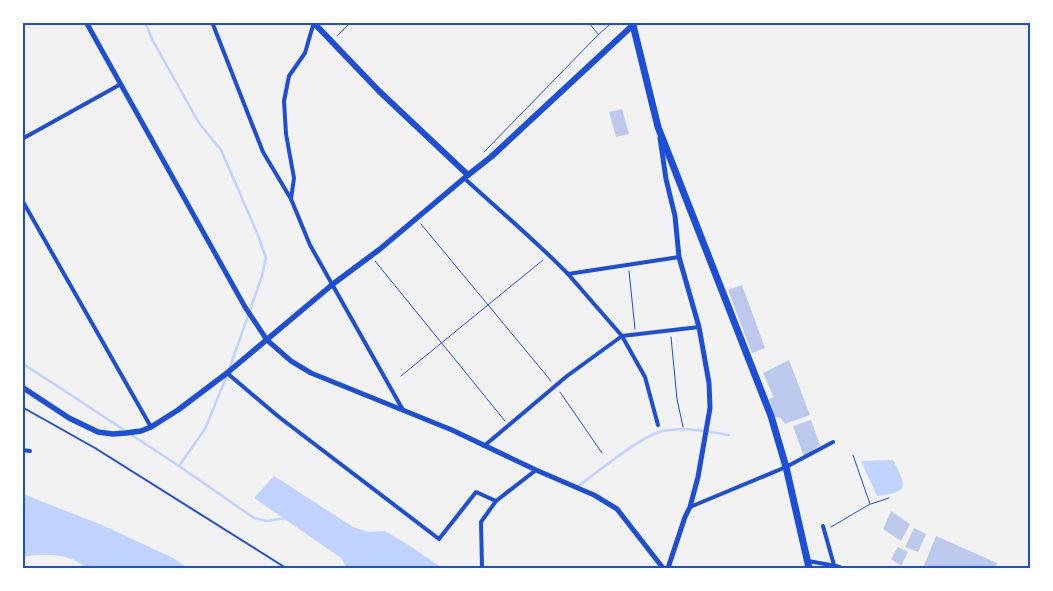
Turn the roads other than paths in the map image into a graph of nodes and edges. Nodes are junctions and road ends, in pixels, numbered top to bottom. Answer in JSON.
{"nodes":[{"id":1,"x":86,"y":22,"type":"edge"},
{"id":2,"x":212,"y":22,"type":"edge"},
{"id":3,"x":313,"y":23,"type":"edge"},
{"id":4,"x":634,"y":23,"type":"edge"},
{"id":5,"x":121,"y":84,"type":"junction"},
{"id":6,"x":658,"y":127,"type":"junction"},
{"id":7,"x":22,"y":139,"type":"edge"},
{"id":8,"x":466,"y":176,"type":"junction"},
{"id":9,"x":291,"y":199,"type":"junction"},
{"id":10,"x":22,"y":200,"type":"edge"},
{"id":11,"x":679,"y":257,"type":"junction"},
{"id":12,"x":568,"y":274,"type":"junction"},
{"id":13,"x":333,"y":284,"type":"junction"},
{"id":14,"x":700,"y":327,"type":"junction"},
{"id":15,"x":622,"y":336,"type":"junction"},
{"id":16,"x":267,"y":340,"type":"junction"},
{"id":17,"x":227,"y":373,"type":"junction"},
{"id":18,"x":22,"y":387,"type":"edge"},
{"id":19,"x":22,"y":407,"type":"edge"},
{"id":20,"x":403,"y":410,"type":"junction"},
{"id":21,"x":658,"y":426,"type":"dead end"},
{"id":22,"x":151,"y":427,"type":"junction"},
{"id":23,"x":832,"y":442,"type":"dead end"},
{"id":24,"x":484,"y":446,"type":"junction"},
{"id":25,"x":22,"y":450,"type":"edge"},
{"id":26,"x":30,"y":451,"type":"dead end"},
{"id":27,"x":786,"y":467,"type":"junction"},
{"id":28,"x":536,"y":470,"type":"junction"},
{"id":29,"x":496,"y":501,"type":"junction"},
{"id":30,"x":690,"y":507,"type":"junction"},
{"id":31,"x":824,"y":528,"type":"road end"},
{"id":32,"x":809,"y":565,"type":"edge"},
{"id":33,"x":834,"y":565,"type":"junction"},
{"id":34,"x":286,"y":568,"type":"edge"},
{"id":35,"x":482,"y":568,"type":"edge"},
{"id":36,"x":663,"y":568,"type":"edge"},
{"id":37,"x":668,"y":568,"type":"edge"},
{"id":38,"x":842,"y":568,"type":"edge"}],
"edges":[{"from":1,"to":5,"type":"street"},
{"from":2,"to":9,"type":"street"},
{"from":3,"to":8,"type":"main road"},
{"from":3,"to":9,"type":"street"},
{"from":4,"to":6,"type":"highway"},
{"from":4,"to":8,"type":"main road"},
{"from":5,"to":7,"type":"street"},
{"from":5,"to":16,"type":"street"},
{"from":6,"to":11,"type":"street"},
{"from":6,"to":27,"type":"highway"},
{"from":8,"to":12,"type":"street"},
{"from":8,"to":13,"type":"main road"},
{"from":9,"to":13,"type":"street"},
{"from":10,"to":22,"type":"street"},
{"from":11,"to":12,"type":"street"},
{"from":11,"to":14,"type":"street"},
{"from":12,"to":15,"type":"street"},
{"from":13,"to":16,"type":"main road"},
{"from":13,"to":20,"type":"street"},
{"from":14,"to":15,"type":"street"},
{"from":14,"to":30,"type":"street"},
{"from":15,"to":21,"type":"street"},
{"from":15,"to":24,"type":"street"},
{"from":16,"to":17,"type":"main road"},
{"from":16,"to":20,"type":"street"},
{"from":17,"to":22,"type":"main road"},
{"from":17,"to":29,"type":"street"},
{"from":18,"to":22,"type":"main road"},
{"from":19,"to":34,"type":"lane"},
{"from":20,"to":24,"type":"street"},
{"from":23,"to":27,"type":"street"},
{"from":24,"to":28,"type":"street"},
{"from":25,"to":26,"type":"street"},
{"from":27,"to":30,"type":"street"},
{"from":27,"to":32,"type":"highway"},
{"from":28,"to":29,"type":"street"},
{"from":28,"to":36,"type":"street"},
{"from":29,"to":35,"type":"street"},
{"from":30,"to":37,"type":"street"},
{"from":31,"to":33,"type":"street"},
{"from":32,"to":33,"type":"street"},
{"from":33,"to":38,"type":"street"}]}
